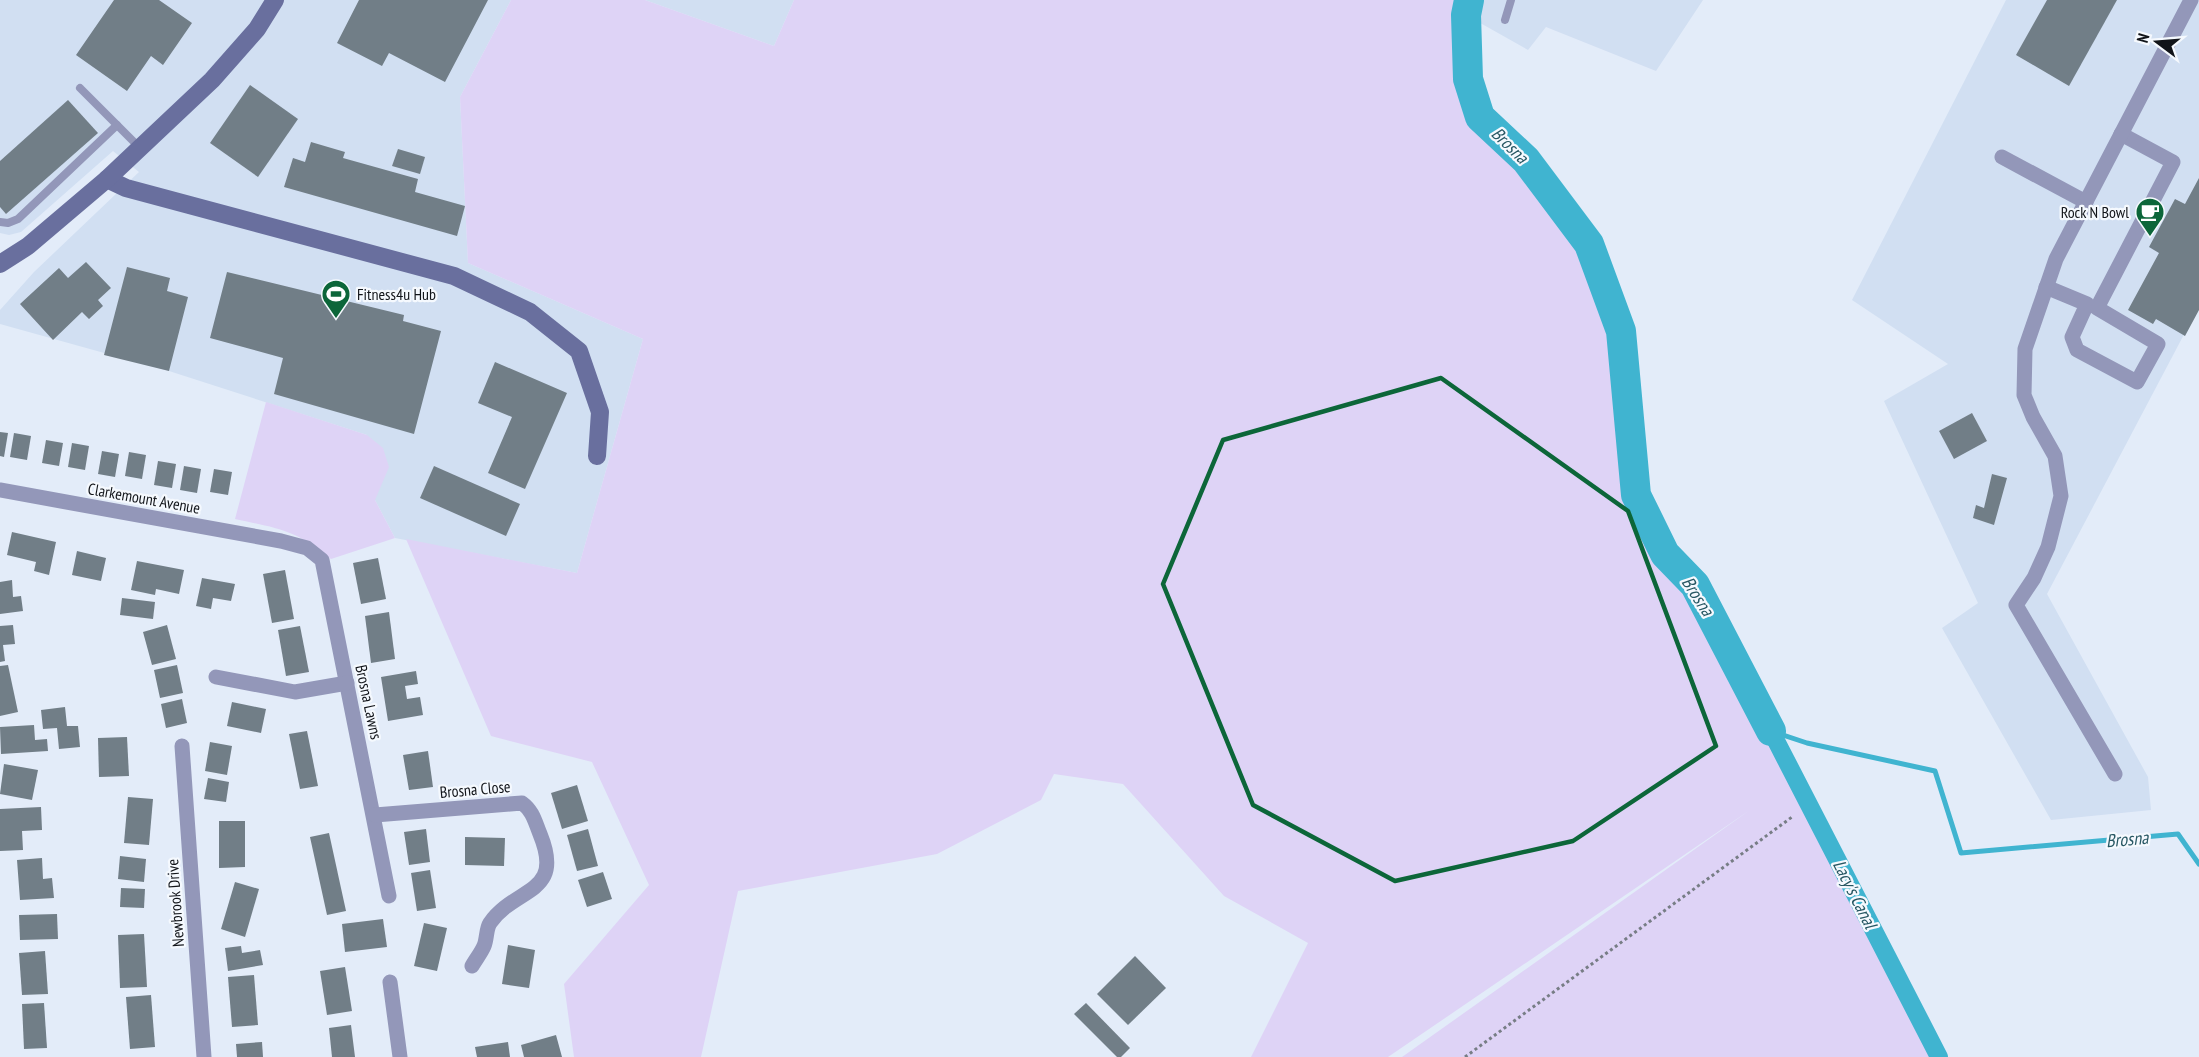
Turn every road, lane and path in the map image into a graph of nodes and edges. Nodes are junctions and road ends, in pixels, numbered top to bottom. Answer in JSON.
{"nodes":[{"id":1,"x":275,"y":0,"type":"edge"},
{"id":2,"x":1511,"y":0,"type":"edge"},
{"id":3,"x":2191,"y":0,"type":"edge"},
{"id":4,"x":1505,"y":20,"type":"dead end"},
{"id":5,"x":81,"y":88,"type":"dead end"},
{"id":6,"x":117,"y":125,"type":"junction"},
{"id":7,"x":2121,"y":134,"type":"junction"},
{"id":8,"x":140,"y":148,"type":"junction"},
{"id":9,"x":2002,"y":157,"type":"dead end"},
{"id":10,"x":107,"y":179,"type":"junction"},
{"id":11,"x":2086,"y":202,"type":"junction"},
{"id":12,"x":0,"y":222,"type":"edge"},
{"id":13,"x":1,"y":261,"type":"edge"},
{"id":14,"x":2046,"y":287,"type":"junction"},
{"id":15,"x":597,"y":456,"type":"dead end"},
{"id":16,"x":0,"y":490,"type":"edge"},
{"id":17,"x":282,"y":541,"type":"joint"},
{"id":18,"x":216,"y":677,"type":"dead end"},
{"id":19,"x":347,"y":683,"type":"junction"},
{"id":20,"x":182,"y":746,"type":"dead end"},
{"id":21,"x":2115,"y":774,"type":"dead end"},
{"id":22,"x":375,"y":815,"type":"junction"},
{"id":23,"x":1792,"y":817,"type":"dead end"},
{"id":24,"x":389,"y":896,"type":"dead end"},
{"id":25,"x":472,"y":966,"type":"dead end"},
{"id":26,"x":390,"y":982,"type":"dead end"},
{"id":27,"x":204,"y":1057,"type":"edge"},
{"id":28,"x":400,"y":1057,"type":"edge"},
{"id":29,"x":1465,"y":1057,"type":"edge"}],
"edges":[{"from":1,"to":8,"type":"street"},
{"from":2,"to":4,"type":"lane"},
{"from":3,"to":7,"type":"street"},
{"from":5,"to":6,"type":"lane"},
{"from":6,"to":8,"type":"lane"},
{"from":6,"to":12,"type":"lane"},
{"from":7,"to":11,"type":"street"},
{"from":7,"to":14,"type":"street"},
{"from":8,"to":10,"type":"street"},
{"from":9,"to":11,"type":"street"},
{"from":10,"to":13,"type":"street"},
{"from":10,"to":15,"type":"street"},
{"from":11,"to":14,"type":"street"},
{"from":14,"to":21,"type":"street"},
{"from":16,"to":17,"type":"street","name":"Clarkemount Avenue"},
{"from":17,"to":19,"type":"street","name":"Brosna Lawns"},
{"from":18,"to":19,"type":"street"},
{"from":19,"to":22,"type":"street","name":"Brosna Lawns"},
{"from":20,"to":27,"type":"street","name":"Newbrook Drive"},
{"from":22,"to":24,"type":"street","name":"Brosna Lawns"},
{"from":22,"to":25,"type":"street","name":"Brosna Close"},
{"from":23,"to":29,"type":"path"},
{"from":26,"to":28,"type":"street"}]}
